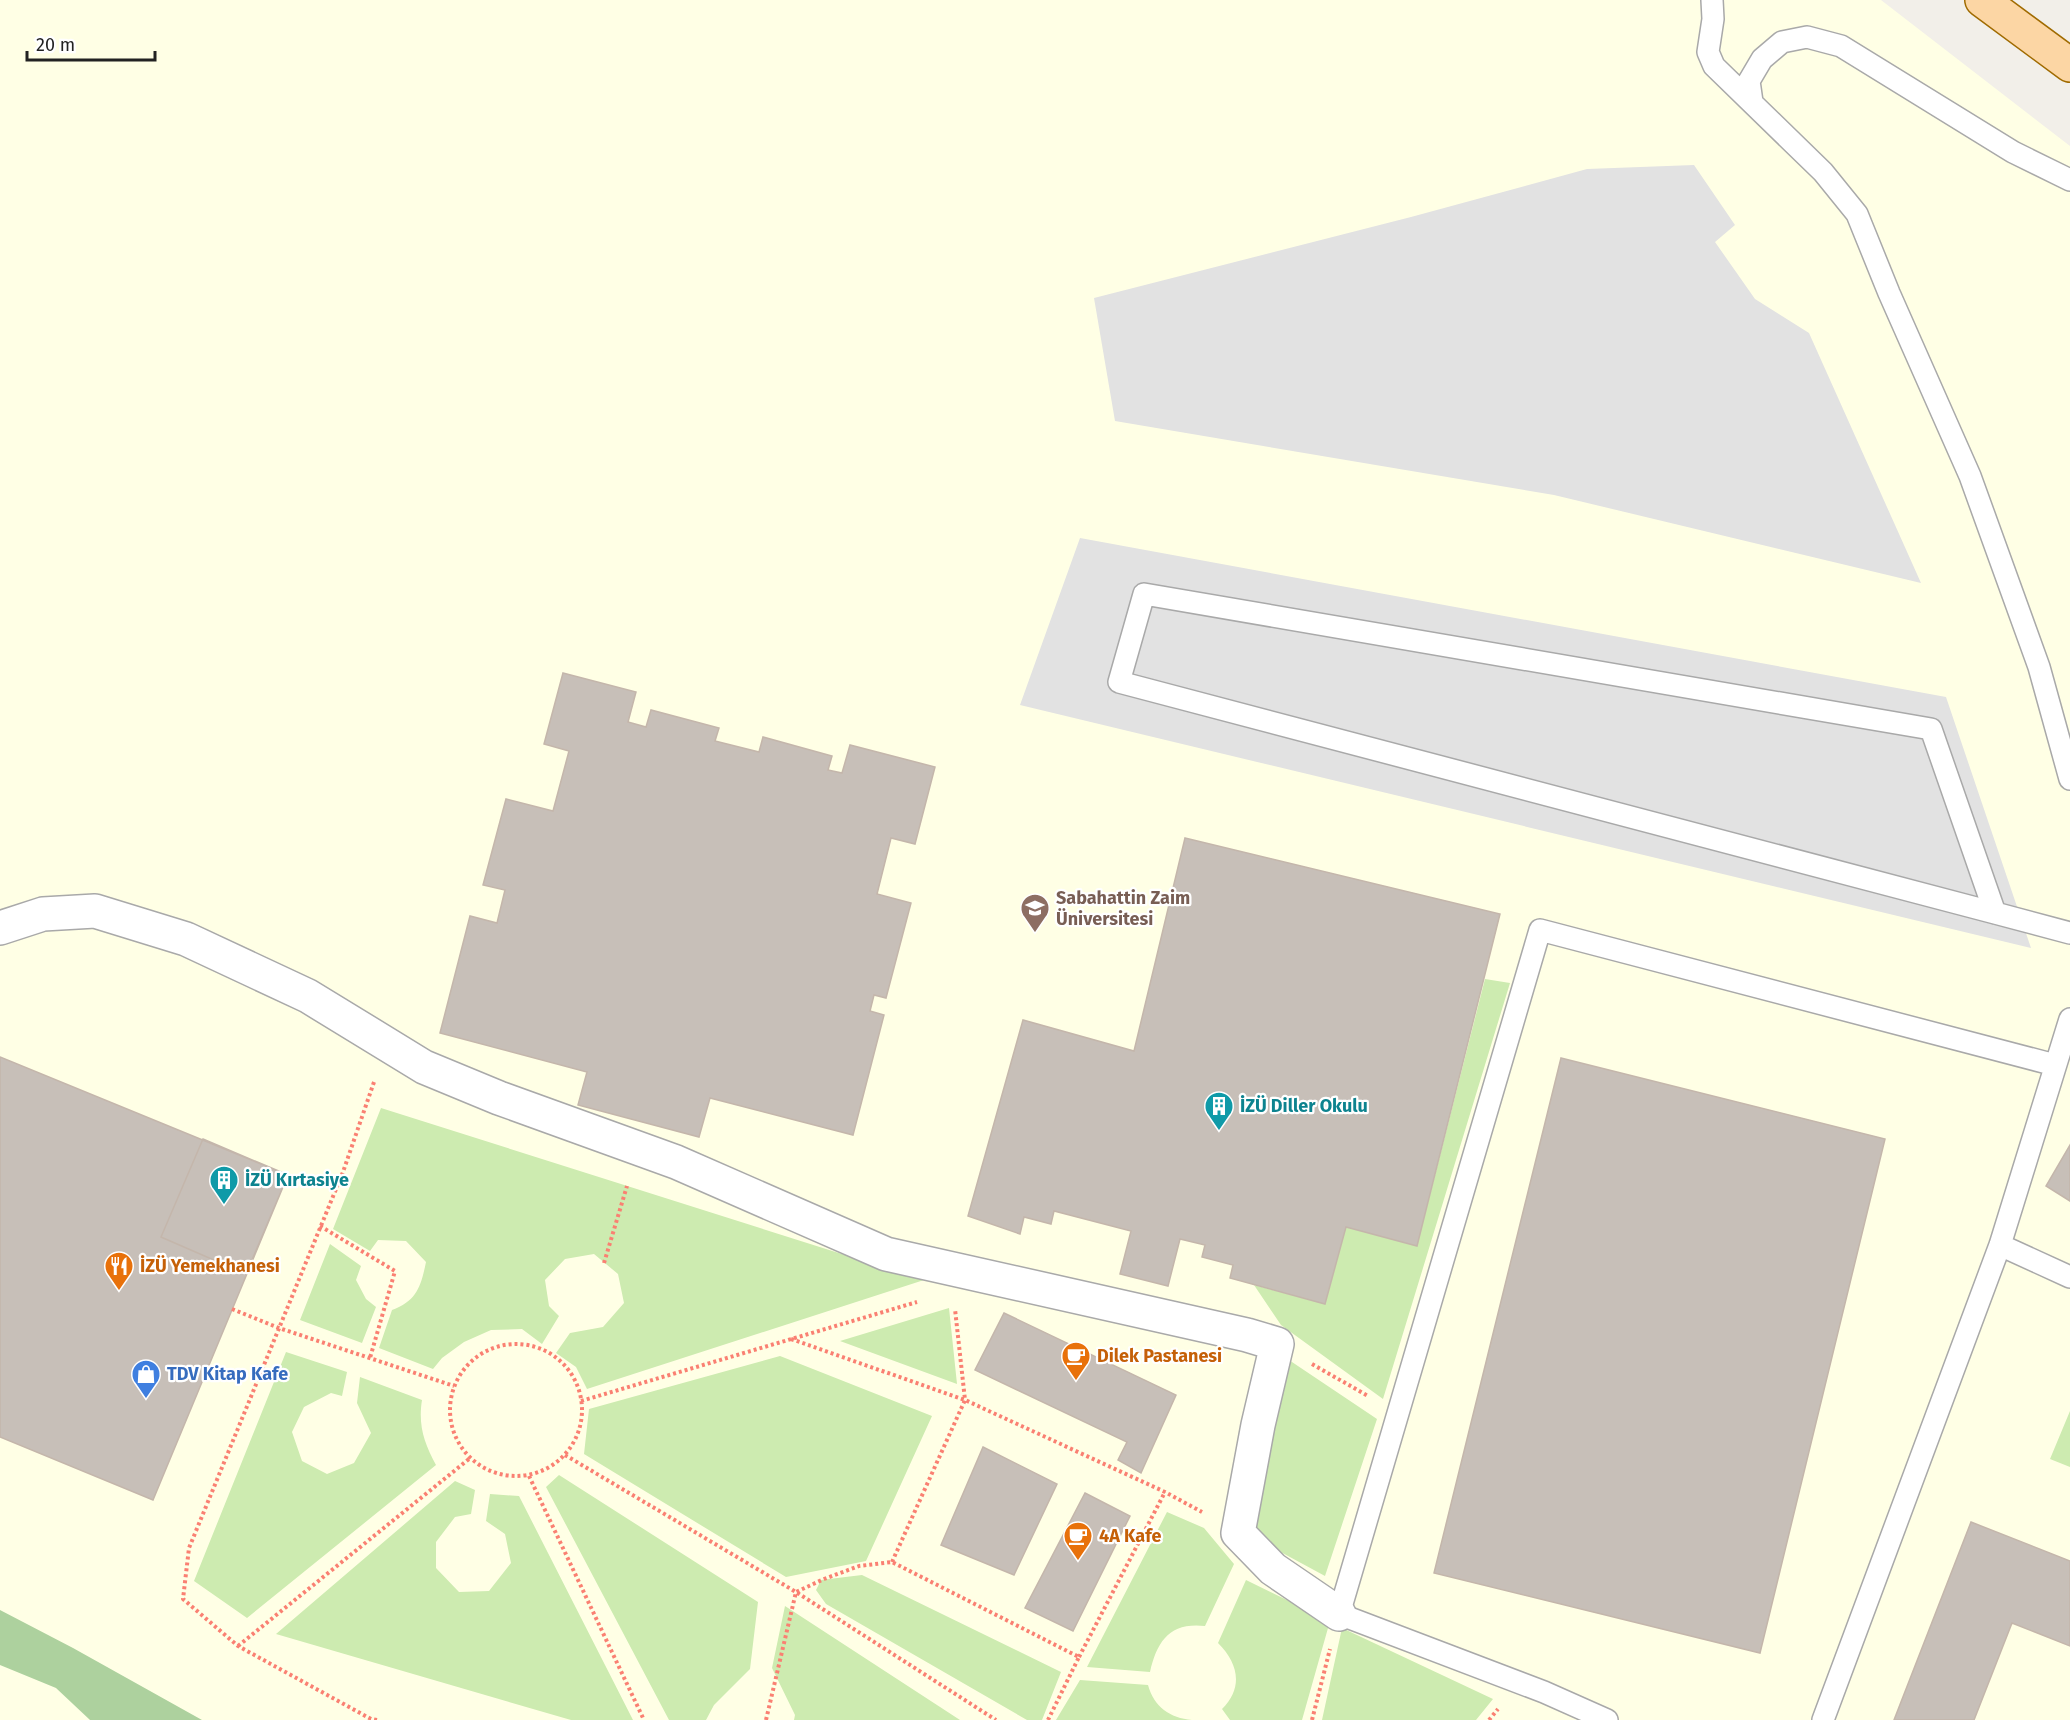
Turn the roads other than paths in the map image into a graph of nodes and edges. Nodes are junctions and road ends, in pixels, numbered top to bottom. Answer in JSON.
{"nodes":[{"id":1,"x":1712,"y":0,"type":"edge"},
{"id":2,"x":1982,"y":0,"type":"edge"},
{"id":3,"x":2070,"y":65,"type":"edge"},
{"id":4,"x":1752,"y":102,"type":"junction"},
{"id":5,"x":2070,"y":180,"type":"edge"},
{"id":6,"x":2070,"y":779,"type":"edge"},
{"id":7,"x":1995,"y":913,"type":"junction"},
{"id":8,"x":0,"y":928,"type":"edge"},
{"id":9,"x":2070,"y":933,"type":"edge"},
{"id":10,"x":2070,"y":1019,"type":"edge"},
{"id":11,"x":2055,"y":1065,"type":"junction"},
{"id":12,"x":2000,"y":1245,"type":"junction"},
{"id":13,"x":2070,"y":1277,"type":"edge"},
{"id":14,"x":1339,"y":1614,"type":"junction"},
{"id":15,"x":1607,"y":1720,"type":"edge"},
{"id":16,"x":1823,"y":1720,"type":"edge"}],
"edges":[{"from":1,"to":4,"type":"lane"},
{"from":2,"to":3,"type":"main road"},
{"from":4,"to":5,"type":"lane"},
{"from":4,"to":6,"type":"lane"},
{"from":7,"to":7,"type":"lane"},
{"from":7,"to":9,"type":"lane"},
{"from":8,"to":14,"type":"street"},
{"from":10,"to":11,"type":"lane"},
{"from":11,"to":12,"type":"lane"},
{"from":11,"to":14,"type":"lane"},
{"from":12,"to":13,"type":"lane"},
{"from":12,"to":16,"type":"lane"},
{"from":14,"to":15,"type":"lane"}]}
